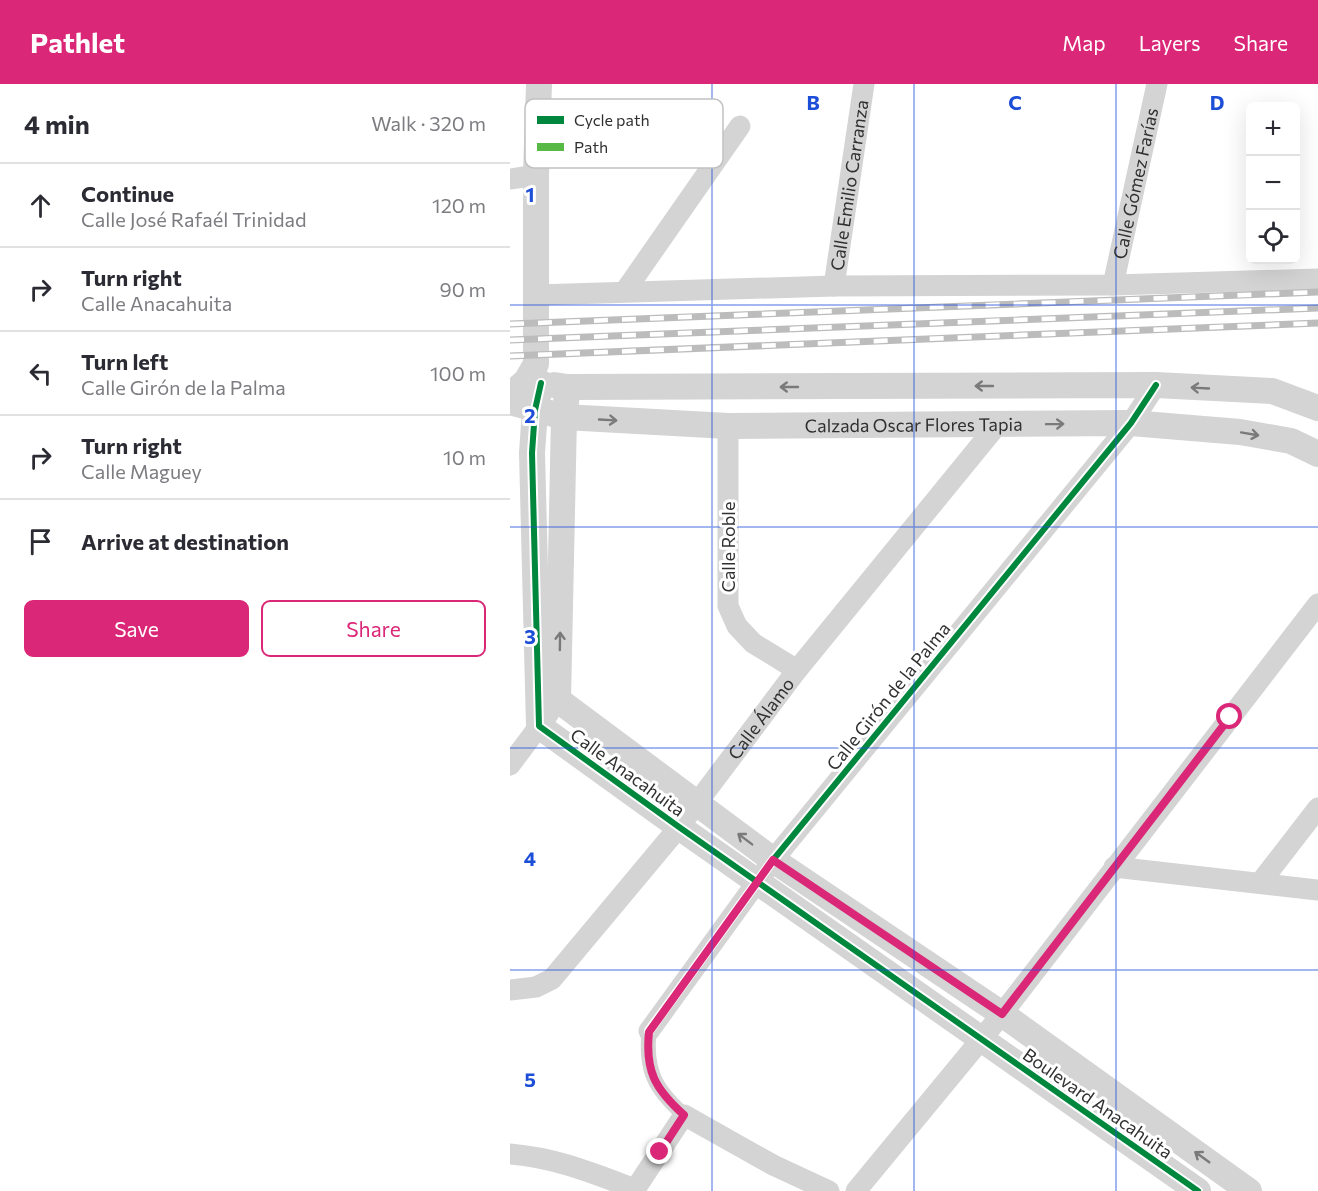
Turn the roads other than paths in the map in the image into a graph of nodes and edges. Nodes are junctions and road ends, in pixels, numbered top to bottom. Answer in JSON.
{"nodes":[{"id":1,"x":539,"y":84,"type":"edge"},
{"id":2,"x":864,"y":84,"type":"edge"},
{"id":3,"x":1157,"y":84,"type":"edge"},
{"id":4,"x":539,"y":99,"type":"edge"},
{"id":5,"x":740,"y":126,"type":"dead end"},
{"id":6,"x":723,"y":151,"type":"edge"},
{"id":7,"x":536,"y":168,"type":"edge"},
{"id":8,"x":711,"y":168,"type":"edge"},
{"id":9,"x":536,"y":175,"type":"junction"},
{"id":10,"x":510,"y":179,"type":"edge"},
{"id":11,"x":1318,"y":279,"type":"edge"},
{"id":12,"x":1113,"y":285,"type":"junction"},
{"id":13,"x":834,"y":286,"type":"junction"},
{"id":14,"x":626,"y":291,"type":"junction"},
{"id":15,"x":536,"y":295,"type":"junction"},
{"id":16,"x":1156,"y":385,"type":"junction"},
{"id":17,"x":568,"y":387,"type":"junction"},
{"id":18,"x":520,"y":391,"type":"edge"},
{"id":19,"x":1318,"y":408,"type":"edge"},
{"id":20,"x":536,"y":410,"type":"junction"},
{"id":21,"x":564,"y":417,"type":"junction"},
{"id":22,"x":1131,"y":423,"type":"junction"},
{"id":23,"x":997,"y":425,"type":"junction"},
{"id":24,"x":728,"y":426,"type":"junction"},
{"id":25,"x":1318,"y":454,"type":"edge"},
{"id":26,"x":1318,"y":604,"type":"edge"},
{"id":27,"x":798,"y":670,"type":"junction"},
{"id":28,"x":558,"y":700,"type":"junction"},
{"id":29,"x":539,"y":726,"type":"junction"},
{"id":30,"x":510,"y":765,"type":"edge"},
{"id":31,"x":697,"y":803,"type":"junction"},
{"id":32,"x":1318,"y":808,"type":"edge"},
{"id":33,"x":679,"y":827,"type":"junction"},
{"id":34,"x":773,"y":860,"type":"junction"},
{"id":35,"x":1114,"y":867,"type":"junction"},
{"id":36,"x":758,"y":881,"type":"junction"},
{"id":37,"x":1260,"y":883,"type":"junction"},
{"id":38,"x":1318,"y":890,"type":"edge"},
{"id":39,"x":510,"y":990,"type":"edge"},
{"id":40,"x":1002,"y":1014,"type":"junction"},
{"id":41,"x":649,"y":1032,"type":"joint"},
{"id":42,"x":981,"y":1039,"type":"junction"},
{"id":43,"x":684,"y":1115,"type":"junction"},
{"id":44,"x":510,"y":1154,"type":"edge"},
{"id":45,"x":635,"y":1190,"type":"edge"},
{"id":46,"x":829,"y":1191,"type":"edge"},
{"id":47,"x":856,"y":1191,"type":"edge"},
{"id":48,"x":1198,"y":1191,"type":"edge"},
{"id":49,"x":1249,"y":1191,"type":"edge"}],
"edges":[{"from":1,"to":4,"type":"street"},
{"from":2,"to":13,"type":"street","name":"Calle Emilio Carranza"},
{"from":3,"to":12,"type":"street","name":"Calle Gómez Farías"},
{"from":5,"to":6,"type":"street"},
{"from":7,"to":9,"type":"street"},
{"from":8,"to":14,"type":"street"},
{"from":9,"to":10,"type":"street"},
{"from":9,"to":15,"type":"street"},
{"from":11,"to":12,"type":"street"},
{"from":12,"to":13,"type":"street"},
{"from":13,"to":14,"type":"street"},
{"from":14,"to":15,"type":"street"},
{"from":15,"to":18,"type":"street"},
{"from":16,"to":17,"type":"street","one_way":true},
{"from":19,"to":16,"type":"street","one_way":true},
{"from":16,"to":22,"type":"street","name":"Calle Girón de la Palma"},
{"from":17,"to":18,"type":"street"},
{"from":17,"to":21,"type":"street"},
{"from":18,"to":20,"type":"street"},
{"from":20,"to":21,"type":"street","name":"Calzada Oscar Flores Tapia"},
{"from":20,"to":29,"type":"street"},
{"from":21,"to":24,"type":"street","name":"Calzada Oscar Flores Tapia","one_way":true},
{"from":28,"to":21,"type":"street","one_way":true},
{"from":23,"to":22,"type":"street","name":"Calzada Oscar Flores Tapia","one_way":true},
{"from":22,"to":25,"type":"street","name":"Calzada Oscar Flores Tapia","one_way":true},
{"from":22,"to":34,"type":"street","name":"Calle Girón de la Palma"},
{"from":23,"to":24,"type":"street","name":"Calzada Oscar Flores Tapia"},
{"from":23,"to":27,"type":"street","name":"Calle Álamo"},
{"from":24,"to":27,"type":"street","name":"Calle Roble"},
{"from":26,"to":35,"type":"street"},
{"from":27,"to":31,"type":"street","name":"Calle Álamo"},
{"from":28,"to":29,"type":"street"},
{"from":28,"to":31,"type":"street","name":"Calle Anacahuita"},
{"from":29,"to":30,"type":"street"},
{"from":29,"to":33,"type":"street","name":"Calle Anacahuita"},
{"from":31,"to":33,"type":"street","name":"Calle Álamo"},
{"from":34,"to":31,"type":"street","name":"Calle Anacahuita","one_way":true},
{"from":32,"to":37,"type":"street"},
{"from":33,"to":36,"type":"street","name":"Calle Anacahuita"},
{"from":33,"to":39,"type":"street","name":"Calle Álamo"},
{"from":34,"to":36,"type":"street","name":"Calle Girón de la Palma"},
{"from":34,"to":40,"type":"street","name":"Calle Anacahuita"},
{"from":35,"to":37,"type":"street"},
{"from":35,"to":40,"type":"street"},
{"from":36,"to":41,"type":"street","name":"Calle Girón de la Palma"},
{"from":36,"to":42,"type":"street","name":"Calle Anacahuita"},
{"from":37,"to":38,"type":"street"},
{"from":40,"to":42,"type":"street"},
{"from":49,"to":40,"type":"street","name":"Boulevard Anacahuita","one_way":true},
{"from":41,"to":43,"type":"street","name":"Calle Girón de la Palma"},
{"from":42,"to":47,"type":"street"},
{"from":42,"to":48,"type":"street","name":"Boulevard Anacahuita"},
{"from":43,"to":45,"type":"street"},
{"from":43,"to":46,"type":"street"},
{"from":44,"to":45,"type":"street"}]}
